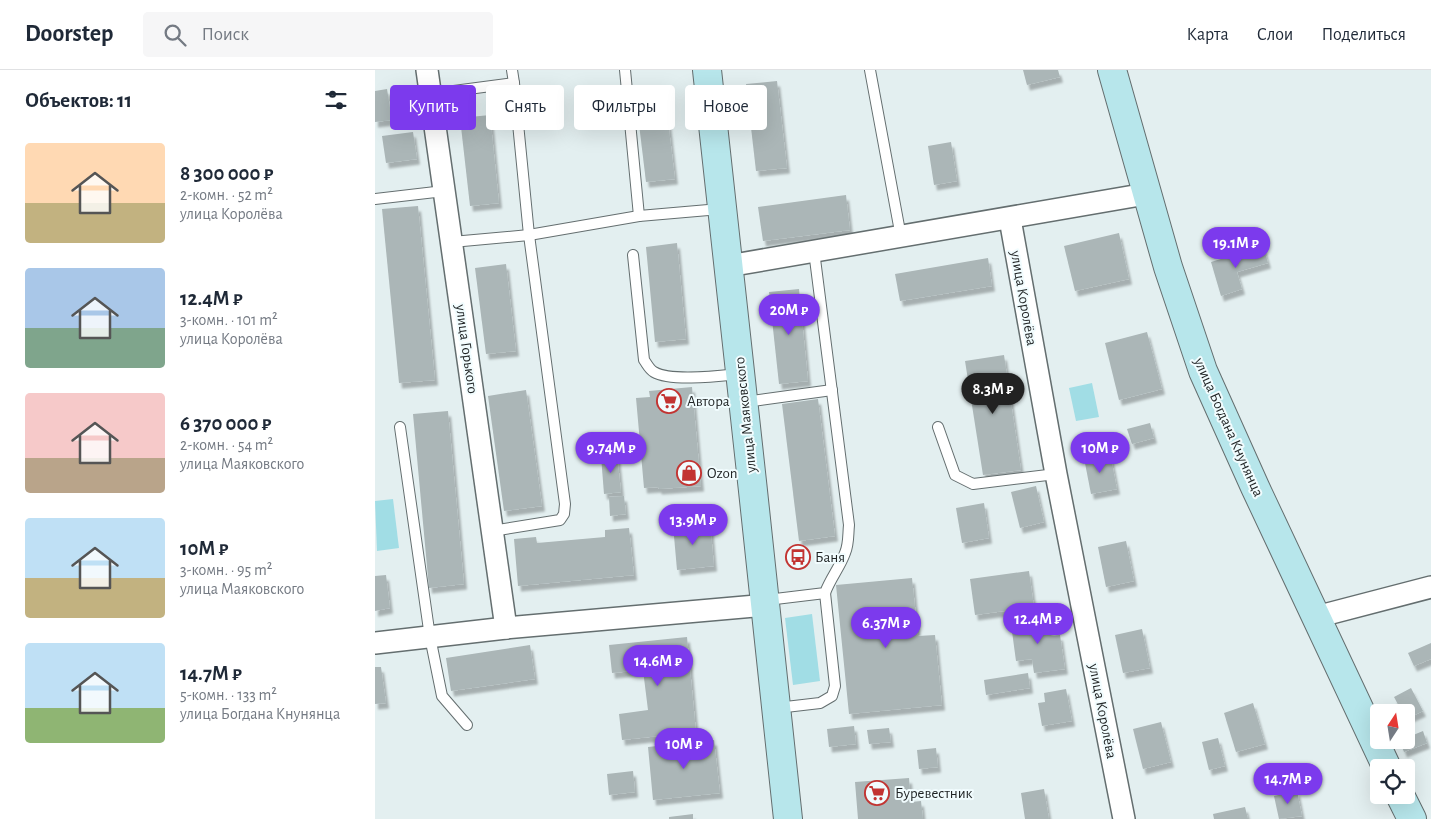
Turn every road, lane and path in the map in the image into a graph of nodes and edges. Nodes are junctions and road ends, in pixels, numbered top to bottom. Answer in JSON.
{"nodes":[{"id":1,"x":427,"y":70,"type":"edge"},
{"id":2,"x":513,"y":70,"type":"edge"},
{"id":3,"x":625,"y":70,"type":"edge"},
{"id":4,"x":707,"y":70,"type":"edge"},
{"id":5,"x":870,"y":70,"type":"edge"},
{"id":6,"x":1112,"y":70,"type":"edge"},
{"id":7,"x":514,"y":83,"type":"junction"},
{"id":8,"x":430,"y":85,"type":"edge"},
{"id":9,"x":476,"y":88,"type":"edge"},
{"id":10,"x":436,"y":130,"type":"edge"},
{"id":11,"x":444,"y":191,"type":"junction"},
{"id":12,"x":1147,"y":194,"type":"junction"},
{"id":13,"x":375,"y":199,"type":"edge"},
{"id":14,"x":721,"y":209,"type":"junction"},
{"id":15,"x":639,"y":216,"type":"junction"},
{"id":16,"x":1010,"y":219,"type":"junction"},
{"id":17,"x":529,"y":235,"type":"junction"},
{"id":18,"x":901,"y":237,"type":"junction"},
{"id":19,"x":452,"y":242,"type":"junction"},
{"id":20,"x":814,"y":251,"type":"junction"},
{"id":21,"x":633,"y":255,"type":"dead end"},
{"id":22,"x":728,"y":266,"type":"junction"},
{"id":23,"x":740,"y":374,"type":"junction"},
{"id":24,"x":832,"y":390,"type":"junction"},
{"id":25,"x":744,"y":402,"type":"junction"},
{"id":26,"x":400,"y":427,"type":"dead end"},
{"id":27,"x":938,"y":427,"type":"dead end"},
{"id":28,"x":1057,"y":474,"type":"junction"},
{"id":29,"x":492,"y":531,"type":"junction"},
{"id":30,"x":1431,"y":588,"type":"edge"},
{"id":31,"x":825,"y":593,"type":"junction"},
{"id":32,"x":766,"y":602,"type":"junction"},
{"id":33,"x":1316,"y":617,"type":"junction"},
{"id":34,"x":506,"y":628,"type":"junction"},
{"id":35,"x":430,"y":637,"type":"junction"},
{"id":36,"x":375,"y":642,"type":"edge"},
{"id":37,"x":777,"y":708,"type":"junction"},
{"id":38,"x":467,"y":725,"type":"dead end"},
{"id":39,"x":1383,"y":759,"type":"edge"},
{"id":40,"x":1404,"y":804,"type":"edge"},
{"id":41,"x":788,"y":819,"type":"edge"},
{"id":42,"x":1125,"y":819,"type":"edge"},
{"id":43,"x":1412,"y":819,"type":"edge"}],
"edges":[{"from":1,"to":8,"type":"street","name":"улица Горького"},
{"from":2,"to":7,"type":"lane"},
{"from":3,"to":15,"type":"lane"},
{"from":4,"to":14,"type":"main road","name":"улица Маяковского"},
{"from":5,"to":18,"type":"lane"},
{"from":6,"to":12,"type":"main road","name":"улица Богдана Кнунянца"},
{"from":7,"to":9,"type":"lane"},
{"from":7,"to":17,"type":"lane"},
{"from":10,"to":11,"type":"street","name":"улица Горького"},
{"from":11,"to":13,"type":"lane"},
{"from":11,"to":19,"type":"street","name":"улица Горького"},
{"from":12,"to":16,"type":"street"},
{"from":12,"to":33,"type":"main road","name":"улица Богдана Кнунянца"},
{"from":14,"to":15,"type":"lane"},
{"from":14,"to":22,"type":"main road","name":"улица Маяковского"},
{"from":15,"to":17,"type":"lane"},
{"from":16,"to":18,"type":"street"},
{"from":16,"to":28,"type":"street","name":"улица Королёва"},
{"from":17,"to":19,"type":"lane"},
{"from":17,"to":29,"type":"lane"},
{"from":18,"to":20,"type":"street"},
{"from":19,"to":29,"type":"street","name":"улица Горького"},
{"from":20,"to":22,"type":"street"},
{"from":20,"to":24,"type":"lane"},
{"from":21,"to":23,"type":"lane"},
{"from":22,"to":23,"type":"main road","name":"улица Маяковского"},
{"from":23,"to":25,"type":"main road","name":"улица Маяковского"},
{"from":24,"to":25,"type":"lane"},
{"from":24,"to":31,"type":"lane"},
{"from":25,"to":32,"type":"main road","name":"улица Маяковского"},
{"from":26,"to":35,"type":"lane"},
{"from":27,"to":28,"type":"lane"},
{"from":28,"to":42,"type":"street","name":"улица Королёва"},
{"from":29,"to":34,"type":"street","name":"улица Горького"},
{"from":30,"to":33,"type":"street"},
{"from":31,"to":32,"type":"lane"},
{"from":31,"to":37,"type":"lane"},
{"from":32,"to":34,"type":"street"},
{"from":32,"to":37,"type":"main road","name":"улица Маяковского"},
{"from":33,"to":39,"type":"main road","name":"улица Богдана Кнунянца"},
{"from":34,"to":35,"type":"street"},
{"from":35,"to":36,"type":"street"},
{"from":35,"to":38,"type":"lane"},
{"from":37,"to":41,"type":"main road","name":"улица Маяковского"},
{"from":40,"to":43,"type":"main road"}]}
